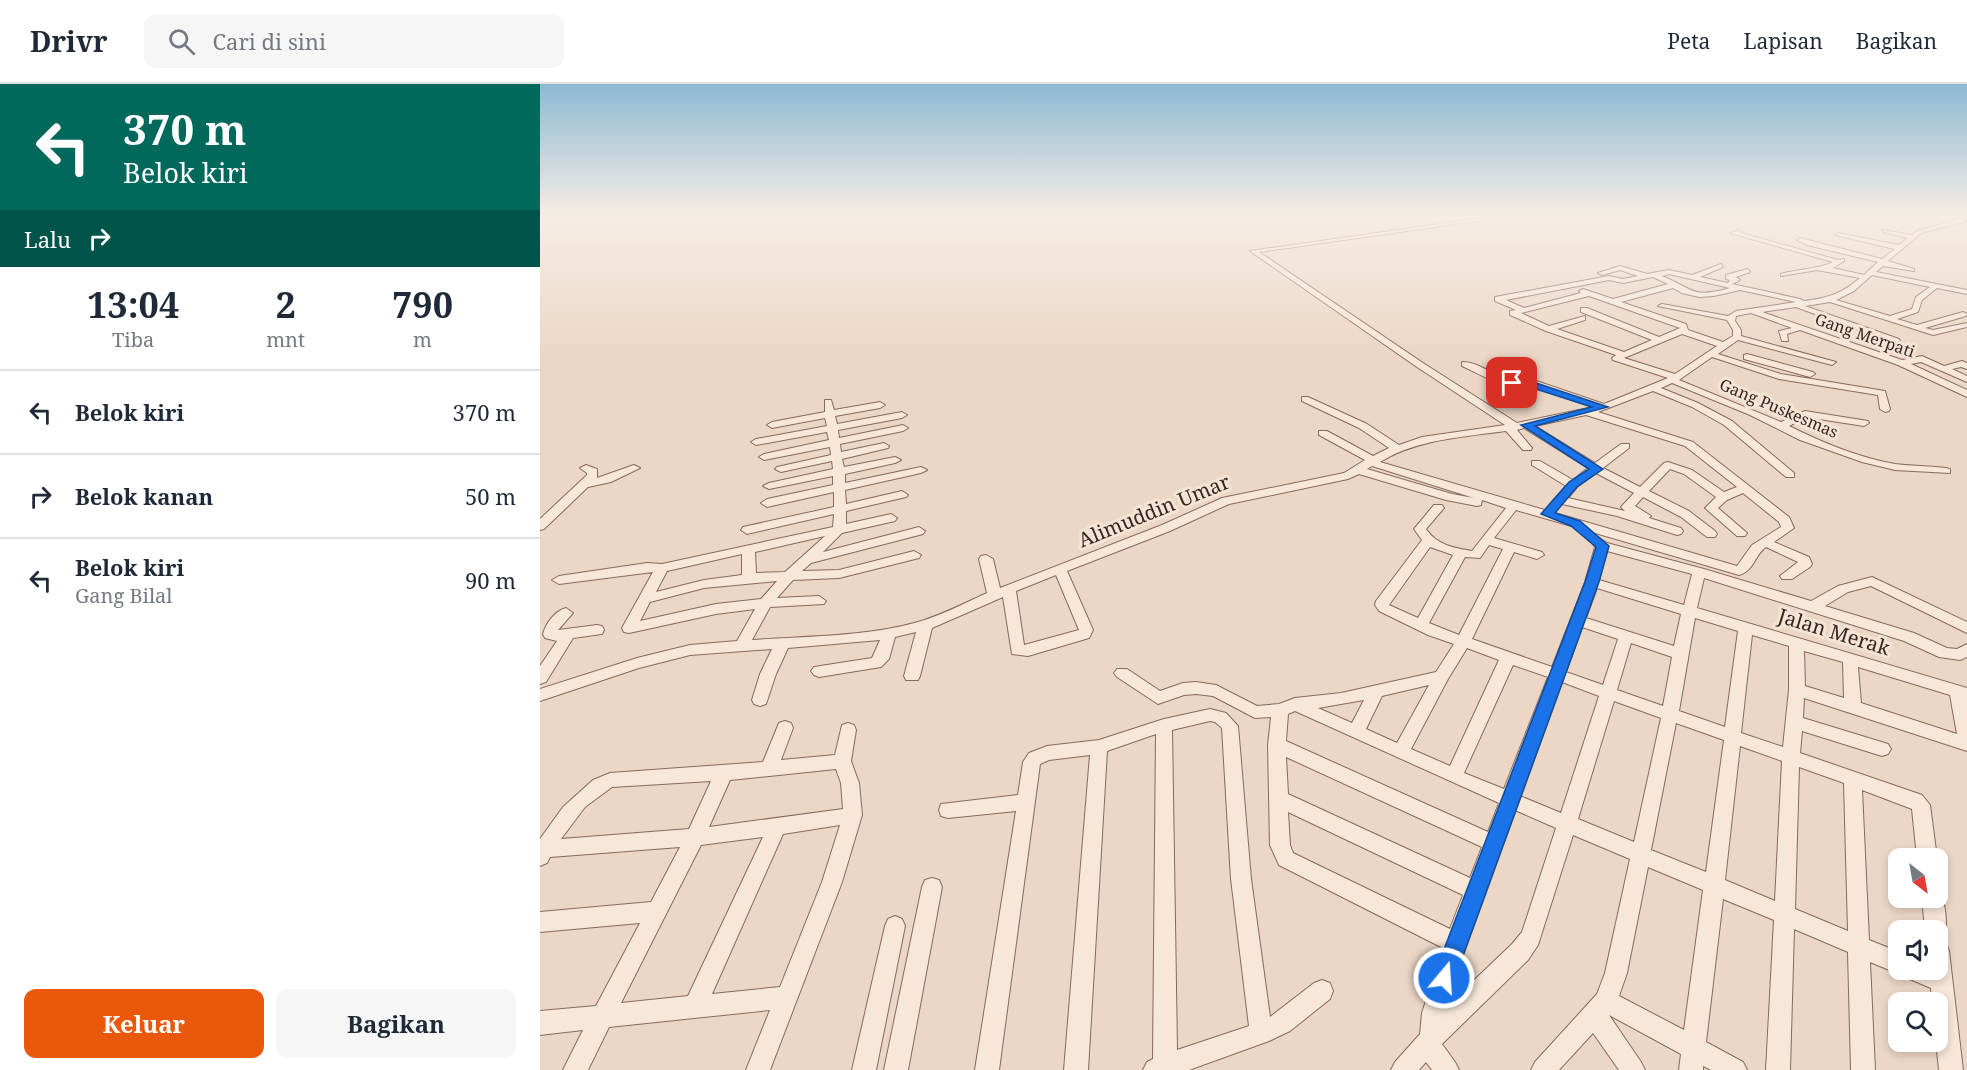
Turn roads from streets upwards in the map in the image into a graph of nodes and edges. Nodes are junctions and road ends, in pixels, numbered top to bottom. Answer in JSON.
{"nodes":[{"id":1,"x":1268,"y":261,"type":"edge"},
{"id":2,"x":1835,"y":261,"type":"edge"},
{"id":3,"x":1863,"y":261,"type":"edge"},
{"id":4,"x":1885,"y":261,"type":"edge"},
{"id":5,"x":1839,"y":262,"type":"joint"},
{"id":6,"x":1638,"y":264,"type":"dead end"},
{"id":7,"x":1721,"y":266,"type":"dead end"},
{"id":8,"x":1620,"y":268,"type":"junction"},
{"id":9,"x":1876,"y":268,"type":"junction"},
{"id":10,"x":1827,"y":269,"type":"junction"},
{"id":11,"x":1912,"y":270,"type":"dead end"},
{"id":12,"x":1748,"y":272,"type":"dead end"},
{"id":13,"x":1694,"y":273,"type":"junction"},
{"id":14,"x":1783,"y":275,"type":"dead end"},
{"id":15,"x":1650,"y":276,"type":"junction"},
{"id":16,"x":1943,"y":278,"type":"dead end"},
{"id":17,"x":1814,"y":279,"type":"dead end"},
{"id":18,"x":1631,"y":280,"type":"junction"},
{"id":19,"x":1933,"y":283,"type":"junction"},
{"id":20,"x":1703,"y":284,"type":"dead end"},
{"id":21,"x":1674,"y":285,"type":"junction"},
{"id":22,"x":1570,"y":286,"type":"junction"},
{"id":23,"x":1726,"y":287,"type":"junction"},
{"id":24,"x":1967,"y":292,"type":"edge"},
{"id":25,"x":1590,"y":293,"type":"junction"},
{"id":26,"x":1830,"y":300,"type":"junction"},
{"id":27,"x":1615,"y":301,"type":"junction"},
{"id":28,"x":1811,"y":303,"type":"junction"},
{"id":29,"x":1794,"y":304,"type":"junction"},
{"id":30,"x":1662,"y":306,"type":"dead end"},
{"id":31,"x":1521,"y":309,"type":"junction"},
{"id":32,"x":1750,"y":310,"type":"junction"},
{"id":33,"x":1963,"y":314,"type":"dead end"},
{"id":34,"x":1732,"y":319,"type":"junction"},
{"id":35,"x":1890,"y":319,"type":"junction"},
{"id":36,"x":1905,"y":324,"type":"junction"},
{"id":37,"x":1967,"y":325,"type":"edge"},
{"id":38,"x":1799,"y":328,"type":"junction"},
{"id":39,"x":1916,"y":328,"type":"junction"},
{"id":40,"x":1550,"y":329,"type":"junction"},
{"id":41,"x":1682,"y":330,"type":"junction"},
{"id":42,"x":1950,"y":330,"type":"junction"},
{"id":43,"x":1874,"y":332,"type":"junction"},
{"id":44,"x":1967,"y":336,"type":"edge"},
{"id":45,"x":1737,"y":338,"type":"junction"},
{"id":46,"x":1785,"y":339,"type":"dead end"},
{"id":47,"x":1659,"y":340,"type":"junction"},
{"id":48,"x":1896,"y":340,"type":"dead end"},
{"id":49,"x":1805,"y":345,"type":"dead end"},
{"id":50,"x":1718,"y":350,"type":"junction"},
{"id":51,"x":1797,"y":352,"type":"junction"},
{"id":52,"x":1622,"y":354,"type":"junction"},
{"id":53,"x":1832,"y":362,"type":"dead end"},
{"id":54,"x":1901,"y":363,"type":"junction"},
{"id":55,"x":1465,"y":364,"type":"dead end"},
{"id":56,"x":1967,"y":366,"type":"edge"},
{"id":57,"x":1783,"y":367,"type":"junction"},
{"id":58,"x":1494,"y":369,"type":"dead end"},
{"id":59,"x":1528,"y":369,"type":"dead end"},
{"id":60,"x":1944,"y":369,"type":"junction"},
{"id":61,"x":1924,"y":372,"type":"junction"},
{"id":62,"x":1814,"y":375,"type":"dead end"},
{"id":63,"x":1673,"y":378,"type":"junction"},
{"id":64,"x":1519,"y":379,"type":"junction"},
{"id":65,"x":1967,"y":379,"type":"edge"},
{"id":66,"x":1653,"y":388,"type":"junction"},
{"id":67,"x":1967,"y":394,"type":"edge"},
{"id":68,"x":1305,"y":399,"type":"dead end"},
{"id":69,"x":879,"y":405,"type":"dead end"},
{"id":70,"x":1603,"y":407,"type":"junction"},
{"id":71,"x":1885,"y":409,"type":"dead end"},
{"id":72,"x":1586,"y":412,"type":"junction"},
{"id":73,"x":829,"y":415,"type":"junction"},
{"id":74,"x":902,"y":415,"type":"dead end"},
{"id":75,"x":1864,"y":423,"type":"dead end"},
{"id":76,"x":772,"y":425,"type":"dead end"},
{"id":77,"x":1517,"y":426,"type":"junction"},
{"id":78,"x":1782,"y":426,"type":"junction"},
{"id":79,"x":903,"y":428,"type":"dead end"},
{"id":80,"x":1323,"y":433,"type":"dead end"},
{"id":81,"x":756,"y":442,"type":"dead end"},
{"id":82,"x":834,"y":442,"type":"junction"},
{"id":83,"x":884,"y":446,"type":"dead end"},
{"id":84,"x":1625,"y":446,"type":"dead end"},
{"id":85,"x":1396,"y":448,"type":"junction"},
{"id":86,"x":1527,"y":448,"type":"dead end"},
{"id":87,"x":836,"y":456,"type":"junction"},
{"id":88,"x":764,"y":457,"type":"dead end"},
{"id":89,"x":895,"y":460,"type":"dead end"},
{"id":90,"x":1371,"y":461,"type":"junction"},
{"id":91,"x":1536,"y":463,"type":"dead end"},
{"id":92,"x":586,"y":468,"type":"dead end"},
{"id":93,"x":634,"y":468,"type":"dead end"},
{"id":94,"x":782,"y":469,"type":"dead end"},
{"id":95,"x":1597,"y":469,"type":"junction"},
{"id":96,"x":921,"y":470,"type":"dead end"},
{"id":97,"x":1358,"y":470,"type":"junction"},
{"id":98,"x":1946,"y":471,"type":"dead end"},
{"id":99,"x":838,"y":472,"type":"junction"},
{"id":100,"x":1790,"y":475,"type":"dead end"},
{"id":101,"x":585,"y":484,"type":"junction"},
{"id":102,"x":1573,"y":485,"type":"junction"},
{"id":103,"x":770,"y":486,"type":"dead end"},
{"id":104,"x":839,"y":488,"type":"junction"},
{"id":105,"x":1745,"y":488,"type":"junction"},
{"id":106,"x":1642,"y":492,"type":"junction"},
{"id":107,"x":902,"y":495,"type":"dead end"},
{"id":108,"x":1723,"y":497,"type":"junction"},
{"id":109,"x":1560,"y":500,"type":"junction"},
{"id":110,"x":1499,"y":502,"type":"junction"},
{"id":111,"x":767,"y":503,"type":"dead end"},
{"id":112,"x":1513,"y":507,"type":"junction"},
{"id":113,"x":1438,"y":508,"type":"dead end"},
{"id":114,"x":838,"y":510,"type":"junction"},
{"id":115,"x":1547,"y":514,"type":"junction"},
{"id":116,"x":1645,"y":516,"type":"dead end"},
{"id":117,"x":891,"y":518,"type":"dead end"},
{"id":118,"x":1575,"y":524,"type":"junction"},
{"id":119,"x":540,"y":526,"type":"edge"},
{"id":120,"x":747,"y":530,"type":"dead end"},
{"id":121,"x":837,"y":530,"type":"junction"},
{"id":122,"x":919,"y":531,"type":"dead end"},
{"id":123,"x":1677,"y":531,"type":"dead end"},
{"id":124,"x":1741,"y":533,"type":"dead end"},
{"id":125,"x":1711,"y":534,"type":"dead end"},
{"id":126,"x":1428,"y":540,"type":"junction"},
{"id":127,"x":1486,"y":540,"type":"junction"},
{"id":128,"x":1765,"y":542,"type":"junction"},
{"id":129,"x":1602,"y":546,"type":"junction"},
{"id":130,"x":1510,"y":547,"type":"junction"},
{"id":131,"x":749,"y":550,"type":"junction"},
{"id":132,"x":1461,"y":553,"type":"junction"},
{"id":133,"x":914,"y":555,"type":"dead end"},
{"id":134,"x":1537,"y":555,"type":"dead end"},
{"id":135,"x":710,"y":558,"type":"junction"},
{"id":136,"x":986,"y":559,"type":"dead end"},
{"id":137,"x":808,"y":560,"type":"junction"},
{"id":138,"x":662,"y":568,"type":"junction"},
{"id":139,"x":1060,"y":569,"type":"junction"},
{"id":140,"x":1699,"y":572,"type":"junction"},
{"id":141,"x":789,"y":576,"type":"junction"},
{"id":142,"x":1787,"y":576,"type":"dead end"},
{"id":143,"x":749,"y":578,"type":"junction"},
{"id":144,"x":559,"y":580,"type":"dead end"},
{"id":145,"x":1592,"y":582,"type":"junction"},
{"id":146,"x":704,"y":584,"type":"junction"},
{"id":147,"x":1010,"y":590,"type":"junction"},
{"id":148,"x":995,"y":597,"type":"junction"},
{"id":149,"x":645,"y":598,"type":"junction"},
{"id":150,"x":819,"y":601,"type":"dead end"},
{"id":151,"x":765,"y":603,"type":"junction"},
{"id":152,"x":1812,"y":608,"type":"junction"},
{"id":153,"x":1689,"y":611,"type":"junction"},
{"id":154,"x":566,"y":613,"type":"dead end"},
{"id":155,"x":1576,"y":620,"type":"junction"},
{"id":156,"x":925,"y":625,"type":"junction"},
{"id":157,"x":1421,"y":626,"type":"junction"},
{"id":158,"x":1967,"y":627,"type":"edge"},
{"id":159,"x":1746,"y":628,"type":"junction"},
{"id":160,"x":597,"y":630,"type":"dead end"},
{"id":161,"x":889,"y":634,"type":"junction"},
{"id":162,"x":568,"y":635,"type":"junction"},
{"id":163,"x":1626,"y":636,"type":"junction"},
{"id":164,"x":1463,"y":642,"type":"junction"},
{"id":165,"x":783,"y":643,"type":"junction"},
{"id":166,"x":1796,"y":643,"type":"junction"},
{"id":167,"x":742,"y":645,"type":"junction"},
{"id":168,"x":1967,"y":649,"type":"edge"},
{"id":169,"x":1680,"y":654,"type":"junction"},
{"id":170,"x":1508,"y":658,"type":"junction"},
{"id":171,"x":1850,"y":659,"type":"junction"},
{"id":172,"x":819,"y":671,"type":"dead end"},
{"id":173,"x":1122,"y":673,"type":"dead end"},
{"id":174,"x":1557,"y":675,"type":"junction"},
{"id":175,"x":912,"y":676,"type":"dead end"},
{"id":176,"x":1442,"y":677,"type":"junction"},
{"id":177,"x":540,"y":678,"type":"edge"},
{"id":178,"x":1797,"y":690,"type":"junction"},
{"id":179,"x":1962,"y":692,"type":"edge"},
{"id":180,"x":1375,"y":693,"type":"junction"},
{"id":181,"x":1607,"y":693,"type":"junction"},
{"id":182,"x":540,"y":695,"type":"edge"},
{"id":183,"x":760,"y":700,"type":"dead end"},
{"id":184,"x":1287,"y":707,"type":"junction"},
{"id":185,"x":1853,"y":707,"type":"junction"},
{"id":186,"x":1670,"y":714,"type":"junction"},
{"id":187,"x":1794,"y":722,"type":"junction"},
{"id":188,"x":1164,"y":725,"type":"junction"},
{"id":189,"x":785,"y":728,"type":"dead end"},
{"id":190,"x":848,"y":730,"type":"dead end"},
{"id":191,"x":1356,"y":732,"type":"junction"},
{"id":192,"x":1734,"y":737,"type":"junction"},
{"id":193,"x":1967,"y":744,"type":"edge"},
{"id":194,"x":1277,"y":745,"type":"junction"},
{"id":195,"x":1099,"y":747,"type":"junction"},
{"id":196,"x":1882,"y":749,"type":"dead end"},
{"id":197,"x":1401,"y":752,"type":"junction"},
{"id":198,"x":1791,"y":758,"type":"junction"},
{"id":199,"x":842,"y":761,"type":"junction"},
{"id":200,"x":770,"y":769,"type":"junction"},
{"id":201,"x":724,"y":773,"type":"junction"},
{"id":202,"x":1454,"y":776,"type":"junction"},
{"id":203,"x":1854,"y":780,"type":"junction"},
{"id":204,"x":1280,"y":799,"type":"junction"},
{"id":205,"x":1511,"y":799,"type":"junction"},
{"id":206,"x":1025,"y":802,"type":"junction"},
{"id":207,"x":948,"y":810,"type":"dead end"},
{"id":208,"x":853,"y":815,"type":"junction"},
{"id":209,"x":1569,"y":823,"type":"junction"},
{"id":210,"x":776,"y":829,"type":"junction"},
{"id":211,"x":695,"y":837,"type":"junction"},
{"id":212,"x":1493,"y":843,"type":"junction"},
{"id":213,"x":1926,"y":848,"type":"edge"},
{"id":214,"x":542,"y":853,"type":"edge"},
{"id":215,"x":1641,"y":855,"type":"junction"},
{"id":216,"x":1715,"y":884,"type":"junction"},
{"id":217,"x":932,"y":887,"type":"dead end"},
{"id":218,"x":1475,"y":891,"type":"junction"},
{"id":219,"x":654,"y":912,"type":"junction"},
{"id":220,"x":1785,"y":915,"type":"junction"},
{"id":221,"x":540,"y":922,"type":"edge"},
{"id":222,"x":895,"y":926,"type":"dead end"},
{"id":223,"x":1455,"y":943,"type":"junction"},
{"id":224,"x":1861,"y":947,"type":"junction"},
{"id":225,"x":1888,"y":958,"type":"edge"},
{"id":226,"x":1941,"y":981,"type":"edge"},
{"id":227,"x":1322,"y":991,"type":"dead end"},
{"id":228,"x":788,"y":997,"type":"junction"},
{"id":229,"x":695,"y":1006,"type":"junction"},
{"id":230,"x":1599,"y":1008,"type":"junction"},
{"id":231,"x":603,"y":1016,"type":"junction"},
{"id":232,"x":540,"y":1023,"type":"edge"},
{"id":233,"x":1261,"y":1033,"type":"junction"},
{"id":234,"x":1429,"y":1043,"type":"junction"},
{"id":235,"x":1693,"y":1059,"type":"edge"},
{"id":236,"x":1160,"y":1068,"type":"edge"},
{"id":237,"x":574,"y":1070,"type":"edge"},
{"id":238,"x":758,"y":1070,"type":"edge"},
{"id":239,"x":864,"y":1070,"type":"edge"},
{"id":240,"x":896,"y":1070,"type":"edge"},
{"id":241,"x":987,"y":1070,"type":"edge"},
{"id":242,"x":1076,"y":1070,"type":"edge"},
{"id":243,"x":1403,"y":1070,"type":"edge"},
{"id":244,"x":1447,"y":1070,"type":"edge"},
{"id":245,"x":1544,"y":1070,"type":"edge"},
{"id":246,"x":1633,"y":1070,"type":"edge"},
{"id":247,"x":1735,"y":1070,"type":"edge"},
{"id":248,"x":1778,"y":1070,"type":"edge"},
{"id":249,"x":1863,"y":1070,"type":"edge"},
{"id":250,"x":1951,"y":1070,"type":"edge"}],
"edges":[{"from":1,"to":77,"type":"street"},
{"from":2,"to":5,"type":"street"},
{"from":3,"to":9,"type":"street"},
{"from":4,"to":9,"type":"street"},
{"from":5,"to":10,"type":"street"},
{"from":6,"to":8,"type":"street"},
{"from":7,"to":13,"type":"street"},
{"from":8,"to":15,"type":"street"},
{"from":8,"to":18,"type":"street"},
{"from":9,"to":10,"type":"street"},
{"from":9,"to":11,"type":"street"},
{"from":9,"to":19,"type":"street"},
{"from":9,"to":26,"type":"street"},
{"from":10,"to":14,"type":"street"},
{"from":10,"to":17,"type":"street"},
{"from":12,"to":23,"type":"street"},
{"from":13,"to":15,"type":"street"},
{"from":13,"to":23,"type":"street"},
{"from":15,"to":18,"type":"street"},
{"from":15,"to":21,"type":"street"},
{"from":16,"to":19,"type":"street"},
{"from":18,"to":22,"type":"street"},
{"from":19,"to":24,"type":"street"},
{"from":19,"to":35,"type":"street"},
{"from":20,"to":23,"type":"street"},
{"from":21,"to":23,"type":"street"},
{"from":21,"to":27,"type":"street"},
{"from":22,"to":25,"type":"street"},
{"from":22,"to":31,"type":"street"},
{"from":23,"to":28,"type":"street"},
{"from":25,"to":27,"type":"street"},
{"from":25,"to":31,"type":"street"},
{"from":26,"to":28,"type":"street"},
{"from":26,"to":35,"type":"street"},
{"from":27,"to":41,"type":"street"},
{"from":28,"to":29,"type":"street"},
{"from":29,"to":32,"type":"street"},
{"from":29,"to":43,"type":"street"},
{"from":30,"to":34,"type":"street"},
{"from":31,"to":40,"type":"street"},
{"from":32,"to":34,"type":"street"},
{"from":32,"to":38,"type":"street","name":"Gang Merpati"},
{"from":33,"to":39,"type":"street"},
{"from":34,"to":45,"type":"street"},
{"from":35,"to":36,"type":"street"},
{"from":36,"to":39,"type":"street"},
{"from":36,"to":43,"type":"street"},
{"from":37,"to":42,"type":"street"},
{"from":38,"to":46,"type":"street"},
{"from":38,"to":54,"type":"street","name":"Gang Merpati"},
{"from":39,"to":42,"type":"street"},
{"from":40,"to":47,"type":"street"},
{"from":40,"to":52,"type":"street"},
{"from":41,"to":47,"type":"street"},
{"from":41,"to":50,"type":"street"},
{"from":42,"to":44,"type":"street"},
{"from":43,"to":48,"type":"street"},
{"from":45,"to":50,"type":"street","name":"Alimuddin Umar"},
{"from":45,"to":51,"type":"street"},
{"from":47,"to":52,"type":"street"},
{"from":49,"to":51,"type":"street"},
{"from":50,"to":57,"type":"street"},
{"from":50,"to":63,"type":"street","name":"Alimuddin Umar"},
{"from":50,"to":71,"type":"street"},
{"from":51,"to":53,"type":"street"},
{"from":51,"to":57,"type":"street"},
{"from":52,"to":63,"type":"street","name":"Gang Puskesmas"},
{"from":54,"to":60,"type":"street"},
{"from":54,"to":61,"type":"street","name":"Gang Merpati"},
{"from":55,"to":64,"type":"street"},
{"from":56,"to":60,"type":"street"},
{"from":57,"to":62,"type":"street"},
{"from":58,"to":64,"type":"street"},
{"from":59,"to":64,"type":"street"},
{"from":60,"to":61,"type":"street"},
{"from":60,"to":65,"type":"street"},
{"from":61,"to":67,"type":"street","name":"Gang Merpati"},
{"from":63,"to":66,"type":"street","name":"Alimuddin Umar"},
{"from":63,"to":78,"type":"street","name":"Gang Puskesmas"},
{"from":64,"to":70,"type":"street"},
{"from":66,"to":70,"type":"street","name":"Alimuddin Umar"},
{"from":66,"to":100,"type":"street"},
{"from":68,"to":85,"type":"street"},
{"from":69,"to":73,"type":"street"},
{"from":70,"to":72,"type":"street","name":"Alimuddin Umar"},
{"from":72,"to":77,"type":"street","name":"Alimuddin Umar"},
{"from":72,"to":105,"type":"street"},
{"from":73,"to":74,"type":"street"},
{"from":73,"to":76,"type":"street"},
{"from":73,"to":81,"type":"street"},
{"from":73,"to":82,"type":"street"},
{"from":75,"to":78,"type":"street"},
{"from":77,"to":85,"type":"street","name":"Alimuddin Umar"},
{"from":77,"to":86,"type":"street"},
{"from":77,"to":95,"type":"street"},
{"from":78,"to":98,"type":"street","name":"Gang Puskesmas"},
{"from":79,"to":82,"type":"street"},
{"from":80,"to":90,"type":"street"},
{"from":82,"to":87,"type":"street"},
{"from":82,"to":88,"type":"street"},
{"from":83,"to":87,"type":"street"},
{"from":84,"to":95,"type":"street"},
{"from":85,"to":90,"type":"street","name":"Alimuddin Umar"},
{"from":87,"to":94,"type":"street"},
{"from":87,"to":99,"type":"street"},
{"from":89,"to":99,"type":"street"},
{"from":90,"to":97,"type":"street","name":"Alimuddin Umar"},
{"from":90,"to":110,"type":"street"},
{"from":91,"to":102,"type":"street"},
{"from":92,"to":101,"type":"street"},
{"from":93,"to":101,"type":"street"},
{"from":95,"to":102,"type":"street"},
{"from":95,"to":106,"type":"street"},
{"from":96,"to":104,"type":"street"},
{"from":97,"to":110,"type":"street"},
{"from":97,"to":139,"type":"street","name":"Alimuddin Umar"},
{"from":99,"to":103,"type":"street"},
{"from":99,"to":104,"type":"street"},
{"from":101,"to":119,"type":"street"},
{"from":102,"to":109,"type":"street"},
{"from":104,"to":111,"type":"street"},
{"from":104,"to":114,"type":"street"},
{"from":105,"to":108,"type":"street"},
{"from":105,"to":128,"type":"street"},
{"from":106,"to":108,"type":"street"},
{"from":106,"to":116,"type":"street"},
{"from":106,"to":125,"type":"street"},
{"from":107,"to":114,"type":"street"},
{"from":108,"to":124,"type":"street"},
{"from":109,"to":115,"type":"street"},
{"from":109,"to":123,"type":"street"},
{"from":110,"to":112,"type":"street"},
{"from":112,"to":115,"type":"street"},
{"from":112,"to":127,"type":"street"},
{"from":113,"to":126,"type":"street"},
{"from":114,"to":120,"type":"street"},
{"from":114,"to":121,"type":"street"},
{"from":115,"to":118,"type":"street"},
{"from":117,"to":121,"type":"street"},
{"from":118,"to":128,"type":"street"},
{"from":118,"to":129,"type":"street"},
{"from":121,"to":131,"type":"street"},
{"from":121,"to":137,"type":"street"},
{"from":122,"to":137,"type":"street"},
{"from":126,"to":132,"type":"street"},
{"from":126,"to":157,"type":"street"},
{"from":127,"to":130,"type":"street"},
{"from":127,"to":132,"type":"street"},
{"from":128,"to":142,"type":"street"},
{"from":129,"to":140,"type":"street"},
{"from":129,"to":145,"type":"street"},
{"from":130,"to":134,"type":"street"},
{"from":130,"to":164,"type":"street"},
{"from":131,"to":135,"type":"street"},
{"from":131,"to":143,"type":"street"},
{"from":132,"to":157,"type":"street"},
{"from":133,"to":141,"type":"street"},
{"from":135,"to":138,"type":"street"},
{"from":135,"to":146,"type":"street"},
{"from":136,"to":148,"type":"street"},
{"from":137,"to":141,"type":"street"},
{"from":138,"to":144,"type":"street"},
{"from":138,"to":149,"type":"street"},
{"from":139,"to":147,"type":"street","name":"Alimuddin Umar"},
{"from":139,"to":147,"type":"street"},
{"from":140,"to":152,"type":"street"},
{"from":140,"to":153,"type":"street"},
{"from":141,"to":143,"type":"street"},
{"from":141,"to":151,"type":"street"},
{"from":143,"to":146,"type":"street"},
{"from":145,"to":153,"type":"street","name":"Jalan Merak"},
{"from":145,"to":155,"type":"street"},
{"from":146,"to":149,"type":"street"},
{"from":147,"to":148,"type":"street","name":"Alimuddin Umar"},
{"from":148,"to":156,"type":"street","name":"Alimuddin Umar"},
{"from":149,"to":151,"type":"street"},
{"from":150,"to":151,"type":"street"},
{"from":151,"to":167,"type":"street"},
{"from":152,"to":158,"type":"street"},
{"from":152,"to":168,"type":"street"},
{"from":153,"to":159,"type":"street","name":"Jalan Merak"},
{"from":153,"to":169,"type":"street"},
{"from":154,"to":162,"type":"street"},
{"from":155,"to":163,"type":"street"},
{"from":155,"to":174,"type":"street"},
{"from":156,"to":161,"type":"street","name":"Alimuddin Umar"},
{"from":156,"to":175,"type":"street"},
{"from":157,"to":164,"type":"street"},
{"from":159,"to":166,"type":"street","name":"Jalan Merak"},
{"from":159,"to":192,"type":"street"},
{"from":160,"to":162,"type":"street"},
{"from":161,"to":165,"type":"street","name":"Alimuddin Umar"},
{"from":161,"to":172,"type":"street"},
{"from":162,"to":177,"type":"street"},
{"from":163,"to":169,"type":"street"},
{"from":163,"to":181,"type":"street"},
{"from":164,"to":170,"type":"street"},
{"from":164,"to":176,"type":"street"},
{"from":165,"to":167,"type":"street","name":"Alimuddin Umar"},
{"from":165,"to":183,"type":"street"},
{"from":166,"to":171,"type":"street","name":"Jalan Merak"},
{"from":166,"to":178,"type":"street"},
{"from":167,"to":182,"type":"street","name":"Alimuddin Umar"},
{"from":169,"to":186,"type":"street"},
{"from":170,"to":174,"type":"street"},
{"from":170,"to":202,"type":"street"},
{"from":171,"to":179,"type":"street","name":"Jalan Merak"},
{"from":171,"to":185,"type":"street"},
{"from":173,"to":184,"type":"street"},
{"from":174,"to":181,"type":"street"},
{"from":174,"to":205,"type":"street"},
{"from":176,"to":180,"type":"street"},
{"from":176,"to":197,"type":"street"},
{"from":178,"to":185,"type":"street"},
{"from":178,"to":187,"type":"street"},
{"from":179,"to":193,"type":"street"},
{"from":180,"to":184,"type":"street"},
{"from":180,"to":191,"type":"street"},
{"from":181,"to":186,"type":"street"},
{"from":181,"to":209,"type":"street"},
{"from":184,"to":191,"type":"street"},
{"from":184,"to":194,"type":"street"},
{"from":185,"to":193,"type":"street"},
{"from":186,"to":192,"type":"street"},
{"from":186,"to":215,"type":"street"},
{"from":187,"to":196,"type":"street"},
{"from":187,"to":198,"type":"street"},
{"from":188,"to":195,"type":"street"},
{"from":188,"to":233,"type":"street"},
{"from":188,"to":236,"type":"street"},
{"from":189,"to":200,"type":"street"},
{"from":190,"to":199,"type":"street"},
{"from":191,"to":197,"type":"street"},
{"from":192,"to":198,"type":"street"},
{"from":192,"to":216,"type":"street"},
{"from":194,"to":204,"type":"street"},
{"from":194,"to":212,"type":"street"},
{"from":195,"to":206,"type":"street"},
{"from":195,"to":242,"type":"street"},
{"from":197,"to":202,"type":"street"},
{"from":198,"to":203,"type":"street"},
{"from":198,"to":220,"type":"street"},
{"from":199,"to":200,"type":"street"},
{"from":199,"to":208,"type":"street"},
{"from":200,"to":201,"type":"street"},
{"from":201,"to":211,"type":"street"},
{"from":201,"to":214,"type":"street"},
{"from":202,"to":205,"type":"street"},
{"from":203,"to":213,"type":"street"},
{"from":203,"to":224,"type":"street"},
{"from":204,"to":218,"type":"street"},
{"from":204,"to":223,"type":"street"},
{"from":205,"to":209,"type":"street"},
{"from":205,"to":212,"type":"street"},
{"from":206,"to":207,"type":"street"},
{"from":206,"to":241,"type":"street"},
{"from":208,"to":210,"type":"street"},
{"from":208,"to":228,"type":"street"},
{"from":209,"to":215,"type":"street"},
{"from":209,"to":234,"type":"street"},
{"from":210,"to":211,"type":"street"},
{"from":210,"to":229,"type":"street"},
{"from":211,"to":214,"type":"street"},
{"from":211,"to":219,"type":"street"},
{"from":212,"to":218,"type":"street"},
{"from":215,"to":216,"type":"street"},
{"from":215,"to":230,"type":"street"},
{"from":216,"to":220,"type":"street"},
{"from":216,"to":235,"type":"street"},
{"from":217,"to":240,"type":"street"},
{"from":218,"to":223,"type":"street"},
{"from":219,"to":221,"type":"street"},
{"from":219,"to":231,"type":"street"},
{"from":220,"to":224,"type":"street"},
{"from":220,"to":248,"type":"street"},
{"from":222,"to":239,"type":"street"},
{"from":223,"to":234,"type":"street"},
{"from":224,"to":225,"type":"street"},
{"from":224,"to":249,"type":"street"},
{"from":226,"to":250,"type":"street"},
{"from":227,"to":233,"type":"street"},
{"from":228,"to":229,"type":"street"},
{"from":228,"to":238,"type":"street"},
{"from":229,"to":231,"type":"street"},
{"from":230,"to":235,"type":"street"},
{"from":230,"to":245,"type":"street"},
{"from":230,"to":246,"type":"street"},
{"from":231,"to":232,"type":"street"},
{"from":231,"to":237,"type":"street"},
{"from":233,"to":236,"type":"street"},
{"from":234,"to":243,"type":"street"},
{"from":234,"to":244,"type":"street"},
{"from":235,"to":247,"type":"street"}]}
